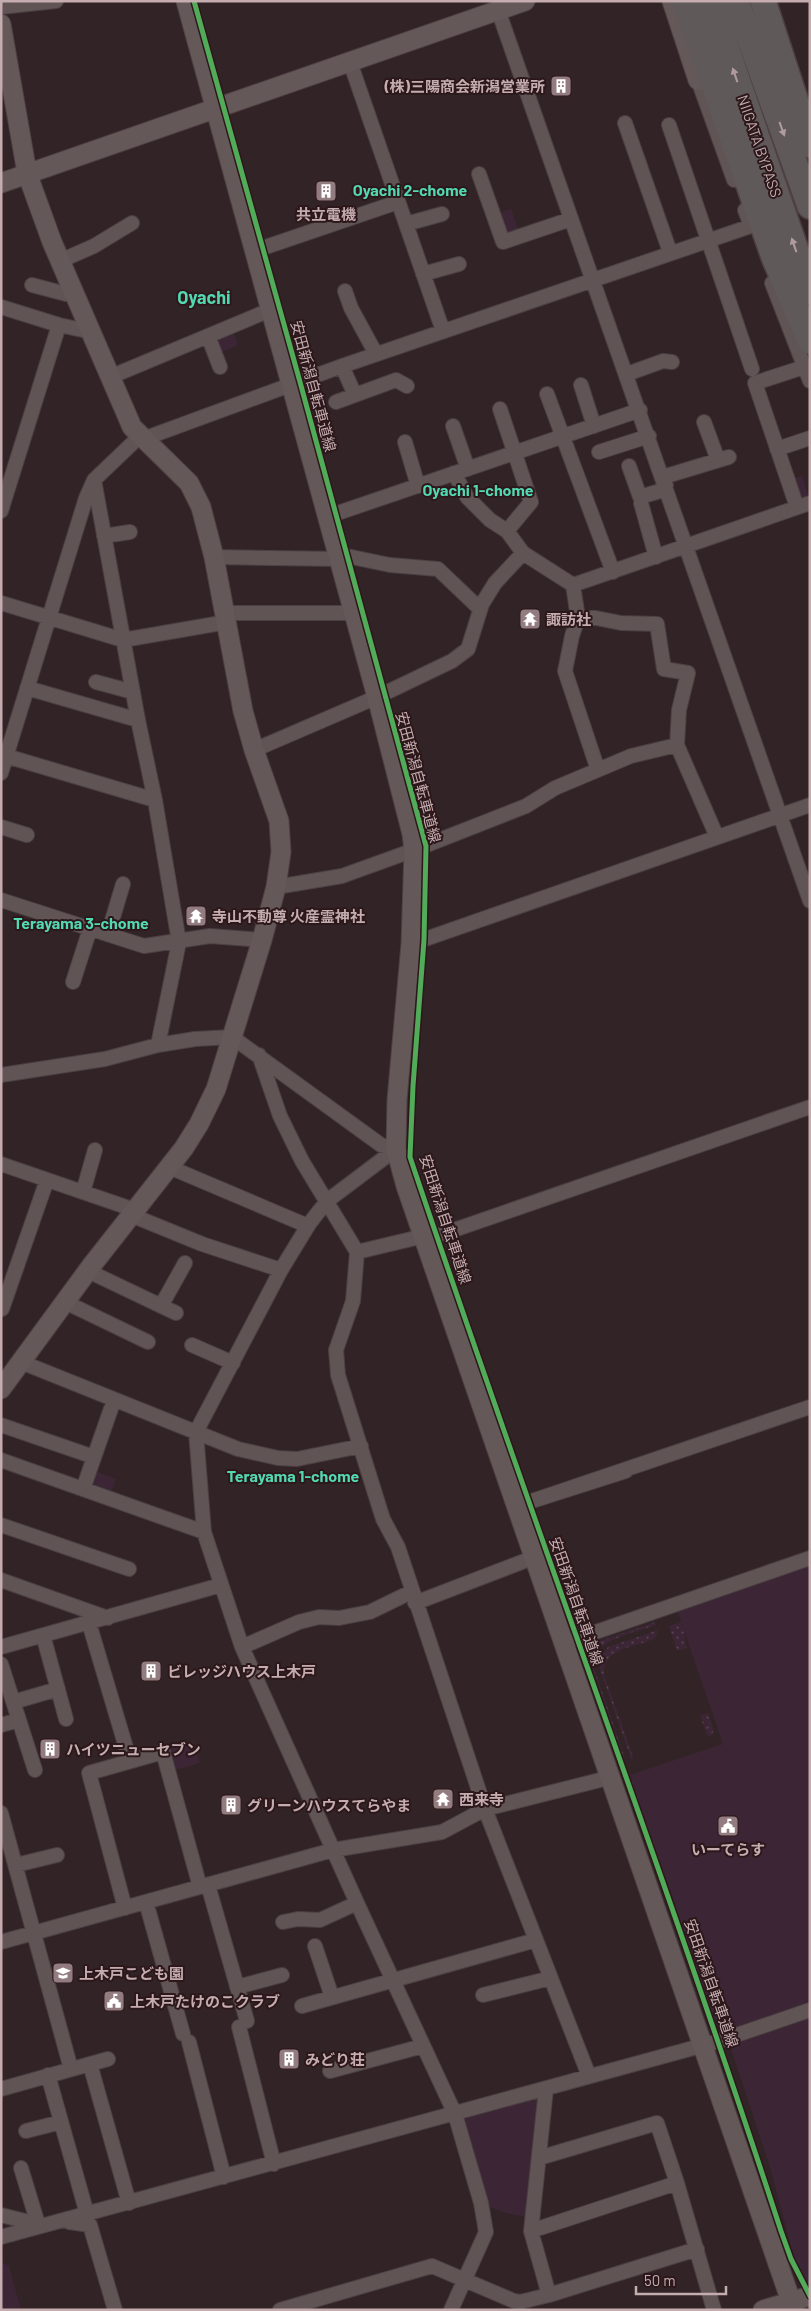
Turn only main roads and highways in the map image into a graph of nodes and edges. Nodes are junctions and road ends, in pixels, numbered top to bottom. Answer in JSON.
{"nodes":[{"id":1,"x":685,"y":1,"type":"edge"},
{"id":2,"x":710,"y":1,"type":"edge"},
{"id":3,"x":736,"y":1,"type":"edge"},
{"id":4,"x":763,"y":1,"type":"edge"},
{"id":5,"x":810,"y":145,"type":"edge"},
{"id":6,"x":810,"y":206,"type":"edge"},
{"id":7,"x":810,"y":291,"type":"edge"},
{"id":8,"x":810,"y":341,"type":"edge"}],
"edges":[{"from":1,"to":8,"type":"highway"},
{"from":7,"to":2,"type":"highway","name":"NIIGATA BYPASS","one_way":true},
{"from":3,"to":6,"type":"highway","name":"NIIGATA BYPASS","one_way":true},
{"from":4,"to":5,"type":"highway"}]}
